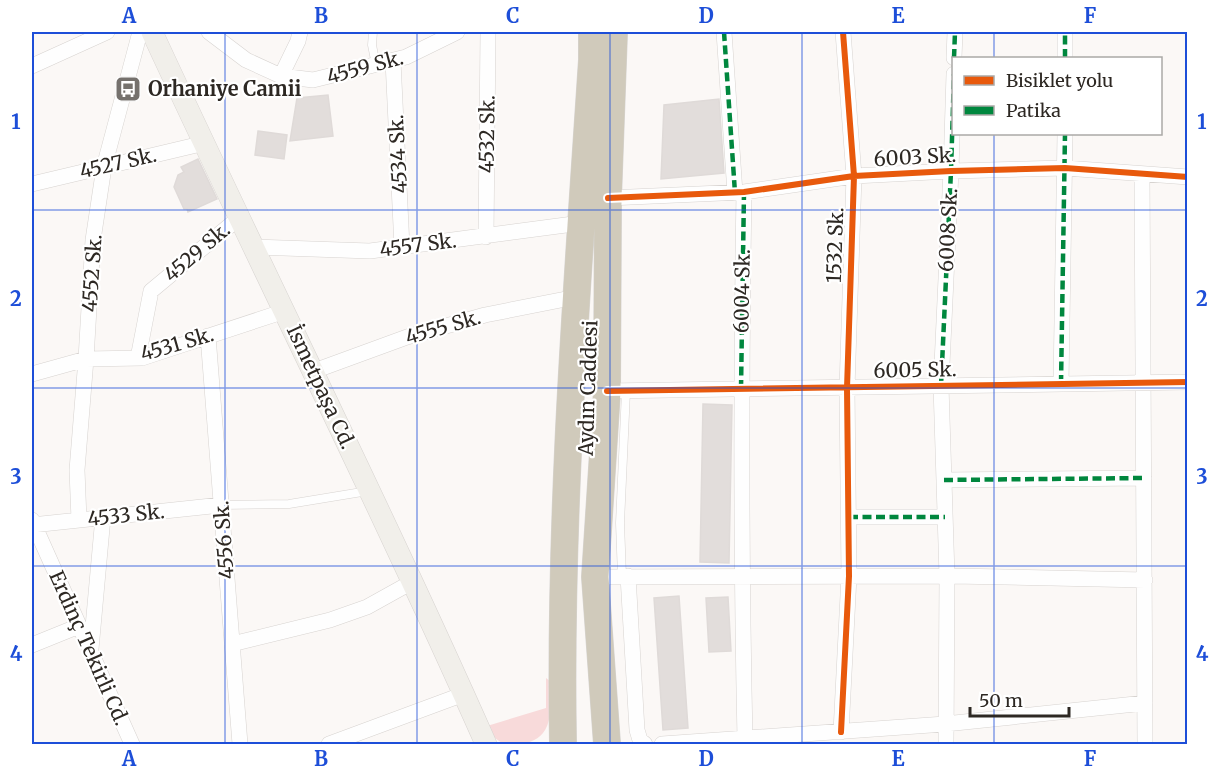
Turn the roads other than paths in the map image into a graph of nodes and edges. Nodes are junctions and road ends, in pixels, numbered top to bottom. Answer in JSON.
{"nodes":[{"id":1,"x":106,"y":32,"type":"edge"},
{"id":2,"x":140,"y":32,"type":"edge"},
{"id":3,"x":152,"y":32,"type":"edge"},
{"id":4,"x":209,"y":32,"type":"edge"},
{"id":5,"x":300,"y":32,"type":"edge"},
{"id":6,"x":373,"y":32,"type":"edge"},
{"id":7,"x":457,"y":32,"type":"edge"},
{"id":8,"x":488,"y":32,"type":"edge"},
{"id":9,"x":592,"y":32,"type":"edge"},
{"id":10,"x":614,"y":32,"type":"edge"},
{"id":11,"x":724,"y":32,"type":"edge"},
{"id":12,"x":843,"y":32,"type":"edge"},
{"id":13,"x":955,"y":32,"type":"edge"},
{"id":14,"x":1065,"y":32,"type":"edge"},
{"id":15,"x":954,"y":57,"type":"edge"},
{"id":16,"x":1065,"y":57,"type":"edge"},
{"id":17,"x":393,"y":61,"type":"junction"},
{"id":18,"x":376,"y":65,"type":"junction"},
{"id":19,"x":32,"y":66,"type":"edge"},
{"id":20,"x":281,"y":76,"type":"junction"},
{"id":21,"x":952,"y":135,"type":"edge"},
{"id":22,"x":1065,"y":135,"type":"edge"},
{"id":23,"x":206,"y":143,"type":"junction"},
{"id":24,"x":104,"y":167,"type":"junction"},
{"id":25,"x":1065,"y":168,"type":"junction"},
{"id":26,"x":951,"y":171,"type":"junction"},
{"id":27,"x":1142,"y":174,"type":"junction"},
{"id":28,"x":854,"y":176,"type":"junction"},
{"id":29,"x":1188,"y":177,"type":"edge"},
{"id":30,"x":32,"y":184,"type":"edge"},
{"id":31,"x":739,"y":192,"type":"junction"},
{"id":32,"x":608,"y":198,"type":"junction"},
{"id":33,"x":240,"y":217,"type":"junction"},
{"id":34,"x":581,"y":224,"type":"junction"},
{"id":35,"x":486,"y":237,"type":"junction"},
{"id":36,"x":255,"y":246,"type":"junction"},
{"id":37,"x":402,"y":247,"type":"junction"},
{"id":38,"x":576,"y":297,"type":"junction"},
{"id":39,"x":285,"y":311,"type":"junction"},
{"id":40,"x":208,"y":336,"type":"junction"},
{"id":41,"x":138,"y":358,"type":"junction"},
{"id":42,"x":86,"y":359,"type":"junction"},
{"id":43,"x":314,"y":371,"type":"junction"},
{"id":44,"x":32,"y":374,"type":"edge"},
{"id":45,"x":1143,"y":382,"type":"junction"},
{"id":46,"x":1188,"y":382,"type":"edge"},
{"id":47,"x":1061,"y":384,"type":"junction"},
{"id":48,"x":941,"y":386,"type":"junction"},
{"id":49,"x":847,"y":388,"type":"junction"},
{"id":50,"x":741,"y":389,"type":"junction"},
{"id":51,"x":616,"y":391,"type":"junction"},
{"id":52,"x":1144,"y":478,"type":"junction"},
{"id":53,"x":944,"y":480,"type":"junction"},
{"id":54,"x":370,"y":491,"type":"junction"},
{"id":55,"x":221,"y":505,"type":"junction"},
{"id":56,"x":103,"y":517,"type":"junction"},
{"id":57,"x":849,"y":518,"type":"junction"},
{"id":58,"x":945,"y":518,"type":"junction"},
{"id":59,"x":79,"y":520,"type":"junction"},
{"id":60,"x":32,"y":523,"type":"edge"},
{"id":61,"x":625,"y":576,"type":"junction"},
{"id":62,"x":849,"y":576,"type":"junction"},
{"id":63,"x":947,"y":576,"type":"junction"},
{"id":64,"x":595,"y":577,"type":"junction"},
{"id":65,"x":741,"y":577,"type":"junction"},
{"id":66,"x":1145,"y":580,"type":"junction"},
{"id":67,"x":412,"y":582,"type":"junction"},
{"id":68,"x":79,"y":626,"type":"junction"},
{"id":69,"x":232,"y":644,"type":"junction"},
{"id":70,"x":32,"y":645,"type":"edge"},
{"id":71,"x":91,"y":652,"type":"junction"},
{"id":72,"x":464,"y":694,"type":"junction"},
{"id":73,"x":1145,"y":703,"type":"junction"},
{"id":74,"x":562,"y":704,"type":"junction"},
{"id":75,"x":945,"y":724,"type":"junction"},
{"id":76,"x":842,"y":732,"type":"junction"},
{"id":77,"x":746,"y":739,"type":"junction"},
{"id":78,"x":788,"y":740,"type":"edge"},
{"id":79,"x":132,"y":744,"type":"edge"},
{"id":80,"x":240,"y":744,"type":"edge"},
{"id":81,"x":328,"y":744,"type":"edge"},
{"id":82,"x":486,"y":744,"type":"edge"},
{"id":83,"x":544,"y":744,"type":"edge"},
{"id":84,"x":563,"y":744,"type":"edge"},
{"id":85,"x":607,"y":744,"type":"edge"},
{"id":86,"x":645,"y":744,"type":"edge"},
{"id":87,"x":662,"y":744,"type":"edge"},
{"id":88,"x":946,"y":744,"type":"edge"},
{"id":89,"x":1145,"y":744,"type":"edge"}],
"edges":[{"from":1,"to":19,"type":"street"},
{"from":2,"to":24,"type":"street","name":"4552 Sk."},
{"from":3,"to":23,"type":"main road","name":"İsmetpaşa Cd."},
{"from":4,"to":20,"type":"street","name":"4559 Sk."},
{"from":5,"to":20,"type":"street"},
{"from":6,"to":18,"type":"lane"},
{"from":7,"to":17,"type":"street","name":"4559 Sk."},
{"from":8,"to":35,"type":"street","name":"4532 Sk."},
{"from":9,"to":34,"type":"highway","name":"Aydın Caddesi"},
{"from":10,"to":32,"type":"highway","name":"Aydın Caddesi"},
{"from":11,"to":31,"type":"street","name":"6004 Sk."},
{"from":12,"to":28,"type":"street","name":"1532 Sk."},
{"from":13,"to":15,"type":"street"},
{"from":14,"to":16,"type":"street"},
{"from":17,"to":18,"type":"street","name":"4559 Sk."},
{"from":17,"to":37,"type":"street","name":"4534 Sk."},
{"from":18,"to":20,"type":"street","name":"4559 Sk."},
{"from":21,"to":26,"type":"street","name":"6008 Sk."},
{"from":22,"to":25,"type":"street"},
{"from":23,"to":24,"type":"street","name":"4527 Sk."},
{"from":23,"to":33,"type":"main road","name":"İsmetpaşa Cd."},
{"from":24,"to":30,"type":"street","name":"4527 Sk."},
{"from":24,"to":42,"type":"street","name":"4552 Sk."},
{"from":25,"to":26,"type":"street","name":"6003 Sk."},
{"from":25,"to":27,"type":"street","name":"6003 Sk."},
{"from":25,"to":47,"type":"street"},
{"from":26,"to":28,"type":"street","name":"6003 Sk."},
{"from":26,"to":48,"type":"street","name":"6008 Sk."},
{"from":27,"to":29,"type":"street","name":"6003 Sk."},
{"from":27,"to":45,"type":"street"},
{"from":28,"to":31,"type":"street","name":"6003 Sk."},
{"from":28,"to":49,"type":"street","name":"1532 Sk."},
{"from":31,"to":32,"type":"street","name":"6003 Sk."},
{"from":31,"to":50,"type":"street","name":"6004 Sk."},
{"from":32,"to":51,"type":"highway","name":"Aydın Caddesi"},
{"from":33,"to":36,"type":"main road","name":"İsmetpaşa Cd."},
{"from":33,"to":41,"type":"street","name":"4529 Sk."},
{"from":34,"to":35,"type":"street","name":"4557 Sk."},
{"from":34,"to":38,"type":"highway","name":"Aydın Caddesi"},
{"from":35,"to":37,"type":"street","name":"4557 Sk."},
{"from":36,"to":37,"type":"street","name":"4557 Sk."},
{"from":36,"to":39,"type":"main road","name":"İsmetpaşa Cd."},
{"from":38,"to":43,"type":"street","name":"4555 Sk."},
{"from":38,"to":74,"type":"highway","name":"Aydın Caddesi"},
{"from":39,"to":40,"type":"street","name":"4531 Sk."},
{"from":39,"to":43,"type":"main road","name":"İsmetpaşa Cd."},
{"from":40,"to":41,"type":"street","name":"4531 Sk."},
{"from":40,"to":55,"type":"street","name":"4556 Sk."},
{"from":41,"to":42,"type":"street","name":"4531 Sk."},
{"from":42,"to":44,"type":"street","name":"4531 Sk."},
{"from":42,"to":59,"type":"street","name":"4552 Sk."},
{"from":43,"to":54,"type":"main road","name":"İsmetpaşa Cd."},
{"from":45,"to":46,"type":"street","name":"6005 Sk."},
{"from":45,"to":47,"type":"street","name":"6005 Sk."},
{"from":45,"to":52,"type":"street"},
{"from":47,"to":48,"type":"street","name":"6005 Sk."},
{"from":48,"to":49,"type":"street","name":"6005 Sk."},
{"from":48,"to":53,"type":"street","name":"6008 Sk."},
{"from":49,"to":50,"type":"street","name":"6005 Sk."},
{"from":49,"to":57,"type":"street","name":"1532 Sk."},
{"from":50,"to":51,"type":"street","name":"6005 Sk."},
{"from":50,"to":65,"type":"street","name":"6004 Sk."},
{"from":51,"to":61,"type":"lane"},
{"from":51,"to":64,"type":"highway","name":"Aydın Caddesi"},
{"from":52,"to":53,"type":"street"},
{"from":52,"to":66,"type":"street"},
{"from":53,"to":58,"type":"street","name":"6008 Sk."},
{"from":54,"to":55,"type":"lane"},
{"from":54,"to":67,"type":"main road","name":"İsmetpaşa Cd."},
{"from":55,"to":56,"type":"street","name":"4533 Sk."},
{"from":55,"to":69,"type":"street","name":"4556 Sk."},
{"from":56,"to":59,"type":"street","name":"4533 Sk."},
{"from":56,"to":71,"type":"street"},
{"from":57,"to":58,"type":"street"},
{"from":57,"to":62,"type":"street","name":"1532 Sk."},
{"from":58,"to":63,"type":"street","name":"6008 Sk."},
{"from":59,"to":60,"type":"street","name":"4533 Sk."},
{"from":60,"to":68,"type":"street","name":"Erdinç Tekirli Cd."},
{"from":61,"to":64,"type":"street"},
{"from":61,"to":65,"type":"street"},
{"from":61,"to":86,"type":"street"},
{"from":62,"to":63,"type":"street"},
{"from":62,"to":65,"type":"street"},
{"from":62,"to":76,"type":"street","name":"1532 Sk."},
{"from":63,"to":66,"type":"street"},
{"from":63,"to":75,"type":"street","name":"6008 Sk."},
{"from":64,"to":85,"type":"highway","name":"Aydın Caddesi"},
{"from":65,"to":77,"type":"street","name":"6004 Sk."},
{"from":66,"to":73,"type":"street"},
{"from":67,"to":69,"type":"street"},
{"from":67,"to":72,"type":"main road","name":"İsmetpaşa Cd."},
{"from":68,"to":70,"type":"street"},
{"from":68,"to":71,"type":"street","name":"Erdinç Tekirli Cd."},
{"from":69,"to":80,"type":"street","name":"4556 Sk."},
{"from":71,"to":79,"type":"street","name":"Erdinç Tekirli Cd."},
{"from":72,"to":81,"type":"street"},
{"from":72,"to":82,"type":"main road","name":"İsmetpaşa Cd."},
{"from":73,"to":75,"type":"street"},
{"from":73,"to":89,"type":"street"},
{"from":74,"to":83,"type":"highway"},
{"from":74,"to":84,"type":"highway","name":"Aydın Caddesi"},
{"from":75,"to":76,"type":"street"},
{"from":75,"to":88,"type":"street","name":"6008 Sk."},
{"from":76,"to":78,"type":"street"},
{"from":77,"to":78,"type":"street"},
{"from":77,"to":87,"type":"street"}]}
